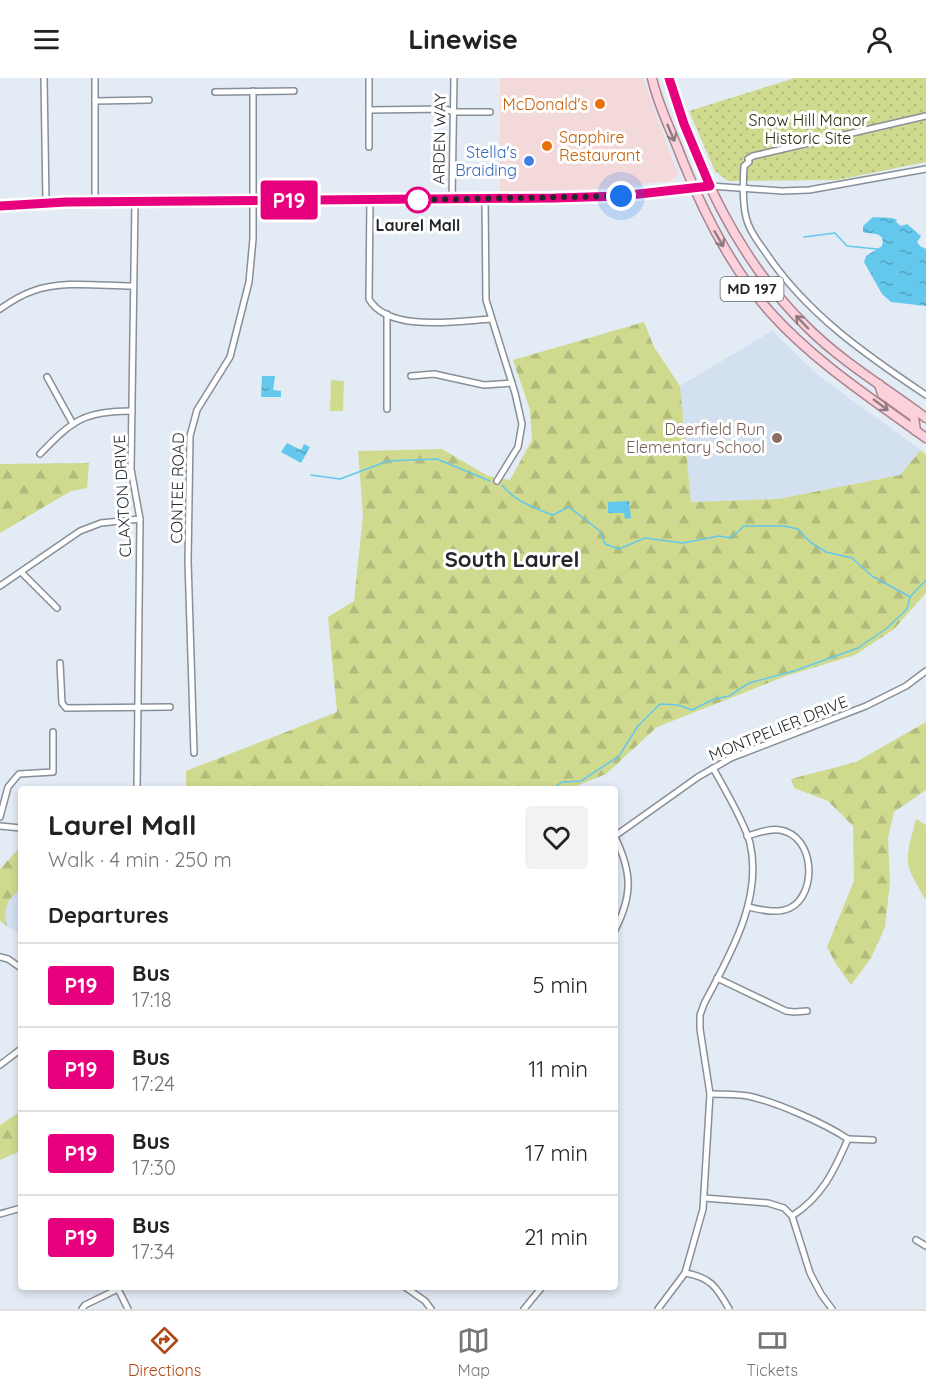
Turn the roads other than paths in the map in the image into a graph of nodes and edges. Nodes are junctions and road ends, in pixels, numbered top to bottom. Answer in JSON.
{"nodes":[{"id":1,"x":44,"y":78,"type":"edge"},
{"id":2,"x":95,"y":78,"type":"edge"},
{"id":3,"x":369,"y":78,"type":"edge"},
{"id":4,"x":454,"y":78,"type":"edge"},
{"id":5,"x":652,"y":78,"type":"edge"},
{"id":6,"x":669,"y":78,"type":"edge"},
{"id":7,"x":253,"y":91,"type":"junction"},
{"id":8,"x":294,"y":91,"type":"dead end"},
{"id":9,"x":215,"y":92,"type":"dead end"},
{"id":10,"x":149,"y":100,"type":"dead end"},
{"id":11,"x":95,"y":101,"type":"junction"},
{"id":12,"x":369,"y":110,"type":"junction"},
{"id":13,"x":453,"y":112,"type":"junction"},
{"id":14,"x":490,"y":112,"type":"dead end"},
{"id":15,"x":926,"y":116,"type":"edge"},
{"id":16,"x":369,"y":147,"type":"dead end"},
{"id":17,"x":926,"y":169,"type":"edge"},
{"id":18,"x":710,"y":186,"type":"junction"},
{"id":19,"x":693,"y":187,"type":"junction"},
{"id":20,"x":743,"y":188,"type":"junction"},
{"id":21,"x":370,"y":199,"type":"junction"},
{"id":22,"x":485,"y":199,"type":"junction"},
{"id":23,"x":253,"y":200,"type":"junction"},
{"id":24,"x":452,"y":200,"type":"junction"},
{"id":25,"x":46,"y":202,"type":"junction"},
{"id":26,"x":95,"y":202,"type":"junction"},
{"id":27,"x":135,"y":202,"type":"junction"},
{"id":28,"x":0,"y":206,"type":"edge"},
{"id":29,"x":132,"y":286,"type":"junction"},
{"id":30,"x":0,"y":309,"type":"edge"},
{"id":31,"x":387,"y":314,"type":"junction"},
{"id":32,"x":491,"y":319,"type":"junction"},
{"id":33,"x":411,"y":376,"type":"dead end"},
{"id":34,"x":47,"y":377,"type":"dead end"},
{"id":35,"x":512,"y":383,"type":"junction"},
{"id":36,"x":879,"y":384,"type":"junction"},
{"id":37,"x":926,"y":395,"type":"edge"},
{"id":38,"x":387,"y":409,"type":"dead end"},
{"id":39,"x":132,"y":411,"type":"junction"},
{"id":40,"x":926,"y":418,"type":"edge"},
{"id":41,"x":73,"y":424,"type":"junction"},
{"id":42,"x":916,"y":431,"type":"junction"},
{"id":43,"x":926,"y":438,"type":"edge"},
{"id":44,"x":40,"y":454,"type":"dead end"},
{"id":45,"x":497,"y":481,"type":"dead end"},
{"id":46,"x":140,"y":519,"type":"junction"},
{"id":47,"x":21,"y":572,"type":"junction"},
{"id":48,"x":0,"y":586,"type":"edge"},
{"id":49,"x":57,"y":608,"type":"dead end"},
{"id":50,"x":60,"y":663,"type":"dead end"},
{"id":51,"x":926,"y":671,"type":"edge"},
{"id":52,"x":170,"y":707,"type":"dead end"},
{"id":53,"x":138,"y":708,"type":"junction"},
{"id":54,"x":53,"y":732,"type":"dead end"},
{"id":55,"x":194,"y":753,"type":"dead end"},
{"id":56,"x":713,"y":768,"type":"junction"},
{"id":57,"x":137,"y":786,"type":"edge"},
{"id":58,"x":0,"y":817,"type":"edge"},
{"id":59,"x":0,"y":826,"type":"edge"},
{"id":60,"x":18,"y":828,"type":"edge"},
{"id":61,"x":618,"y":834,"type":"edge"},
{"id":62,"x":747,"y":836,"type":"junction"},
{"id":63,"x":618,"y":844,"type":"edge"},
{"id":64,"x":748,"y":907,"type":"junction"},
{"id":65,"x":618,"y":923,"type":"edge"},
{"id":66,"x":0,"y":957,"type":"edge"},
{"id":67,"x":18,"y":966,"type":"edge"},
{"id":68,"x":717,"y":978,"type":"junction"},
{"id":69,"x":807,"y":1011,"type":"dead end"},
{"id":70,"x":18,"y":1051,"type":"edge"},
{"id":71,"x":0,"y":1065,"type":"edge"},
{"id":72,"x":710,"y":1094,"type":"junction"},
{"id":73,"x":848,"y":1139,"type":"junction"},
{"id":74,"x":873,"y":1140,"type":"dead end"},
{"id":75,"x":704,"y":1198,"type":"junction"},
{"id":76,"x":18,"y":1209,"type":"edge"},
{"id":77,"x":0,"y":1214,"type":"edge"},
{"id":78,"x":792,"y":1216,"type":"junction"},
{"id":79,"x":916,"y":1240,"type":"dead end"},
{"id":80,"x":926,"y":1246,"type":"edge"},
{"id":81,"x":685,"y":1273,"type":"junction"},
{"id":82,"x":113,"y":1290,"type":"edge"},
{"id":83,"x":118,"y":1290,"type":"edge"},
{"id":84,"x":409,"y":1290,"type":"edge"},
{"id":85,"x":540,"y":1290,"type":"edge"},
{"id":86,"x":82,"y":1309,"type":"edge"},
{"id":87,"x":128,"y":1309,"type":"edge"},
{"id":88,"x":431,"y":1309,"type":"edge"},
{"id":89,"x":524,"y":1309,"type":"edge"},
{"id":90,"x":658,"y":1309,"type":"edge"},
{"id":91,"x":729,"y":1309,"type":"edge"},
{"id":92,"x":832,"y":1309,"type":"edge"}],
"edges":[{"from":1,"to":25,"type":"street"},
{"from":2,"to":11,"type":"street"},
{"from":3,"to":12,"type":"street"},
{"from":4,"to":13,"type":"street","name":"ARDEN WAY"},
{"from":5,"to":19,"type":"main road","number":"MD 197","one_way":true},
{"from":6,"to":18,"type":"main road","number":"MD 197"},
{"from":7,"to":8,"type":"street"},
{"from":7,"to":9,"type":"street"},
{"from":7,"to":23,"type":"street","name":"CONTEE ROAD"},
{"from":10,"to":11,"type":"street"},
{"from":11,"to":26,"type":"street"},
{"from":12,"to":13,"type":"street"},
{"from":12,"to":16,"type":"street"},
{"from":13,"to":14,"type":"street"},
{"from":13,"to":24,"type":"street","name":"ARDEN WAY"},
{"from":15,"to":20,"type":"street"},
{"from":17,"to":20,"type":"street"},
{"from":18,"to":19,"type":"street"},
{"from":18,"to":20,"type":"street"},
{"from":36,"to":18,"type":"main road","number":"MD 197","one_way":true},
{"from":19,"to":22,"type":"street"},
{"from":19,"to":42,"type":"main road","number":"MD 197","one_way":true},
{"from":20,"to":37,"type":"street"},
{"from":21,"to":23,"type":"street"},
{"from":21,"to":24,"type":"street"},
{"from":21,"to":31,"type":"street"},
{"from":22,"to":24,"type":"street"},
{"from":22,"to":32,"type":"street"},
{"from":23,"to":27,"type":"street"},
{"from":23,"to":55,"type":"street","name":"CONTEE ROAD"},
{"from":25,"to":26,"type":"street"},
{"from":25,"to":28,"type":"street"},
{"from":26,"to":27,"type":"street"},
{"from":27,"to":29,"type":"street","name":"CLAXTON DRIVE"},
{"from":29,"to":30,"type":"street"},
{"from":29,"to":39,"type":"street","name":"CLAXTON DRIVE"},
{"from":31,"to":32,"type":"street"},
{"from":31,"to":38,"type":"street"},
{"from":32,"to":35,"type":"street"},
{"from":33,"to":35,"type":"street"},
{"from":34,"to":41,"type":"street"},
{"from":35,"to":45,"type":"street"},
{"from":36,"to":40,"type":"main road","number":"MD 197"},
{"from":36,"to":42,"type":"main road"},
{"from":39,"to":41,"type":"street"},
{"from":39,"to":46,"type":"street","name":"CLAXTON DRIVE"},
{"from":41,"to":44,"type":"street"},
{"from":42,"to":43,"type":"main road","number":"MD 197"},
{"from":46,"to":47,"type":"street"},
{"from":46,"to":53,"type":"street","name":"CLAXTON DRIVE"},
{"from":47,"to":48,"type":"street"},
{"from":47,"to":49,"type":"street"},
{"from":50,"to":53,"type":"street"},
{"from":51,"to":56,"type":"street","name":"MONTPELIER DRIVE"},
{"from":52,"to":53,"type":"street"},
{"from":53,"to":57,"type":"street","name":"CLAXTON DRIVE"},
{"from":54,"to":58,"type":"street"},
{"from":56,"to":61,"type":"street","name":"MONTPELIER DRIVE"},
{"from":56,"to":62,"type":"street"},
{"from":59,"to":60,"type":"street"},
{"from":62,"to":64,"type":"street"},
{"from":62,"to":64,"type":"street"},
{"from":63,"to":65,"type":"street"},
{"from":64,"to":68,"type":"street"},
{"from":66,"to":67,"type":"street"},
{"from":68,"to":69,"type":"street"},
{"from":68,"to":72,"type":"street"},
{"from":70,"to":71,"type":"street"},
{"from":72,"to":73,"type":"street"},
{"from":72,"to":75,"type":"street"},
{"from":73,"to":74,"type":"street"},
{"from":73,"to":78,"type":"street"},
{"from":75,"to":78,"type":"street"},
{"from":75,"to":81,"type":"street"},
{"from":76,"to":77,"type":"street"},
{"from":78,"to":92,"type":"street"},
{"from":79,"to":80,"type":"street"},
{"from":81,"to":90,"type":"street"},
{"from":81,"to":91,"type":"street"},
{"from":82,"to":86,"type":"street"},
{"from":83,"to":87,"type":"street"},
{"from":84,"to":88,"type":"street"},
{"from":85,"to":89,"type":"street"}]}
